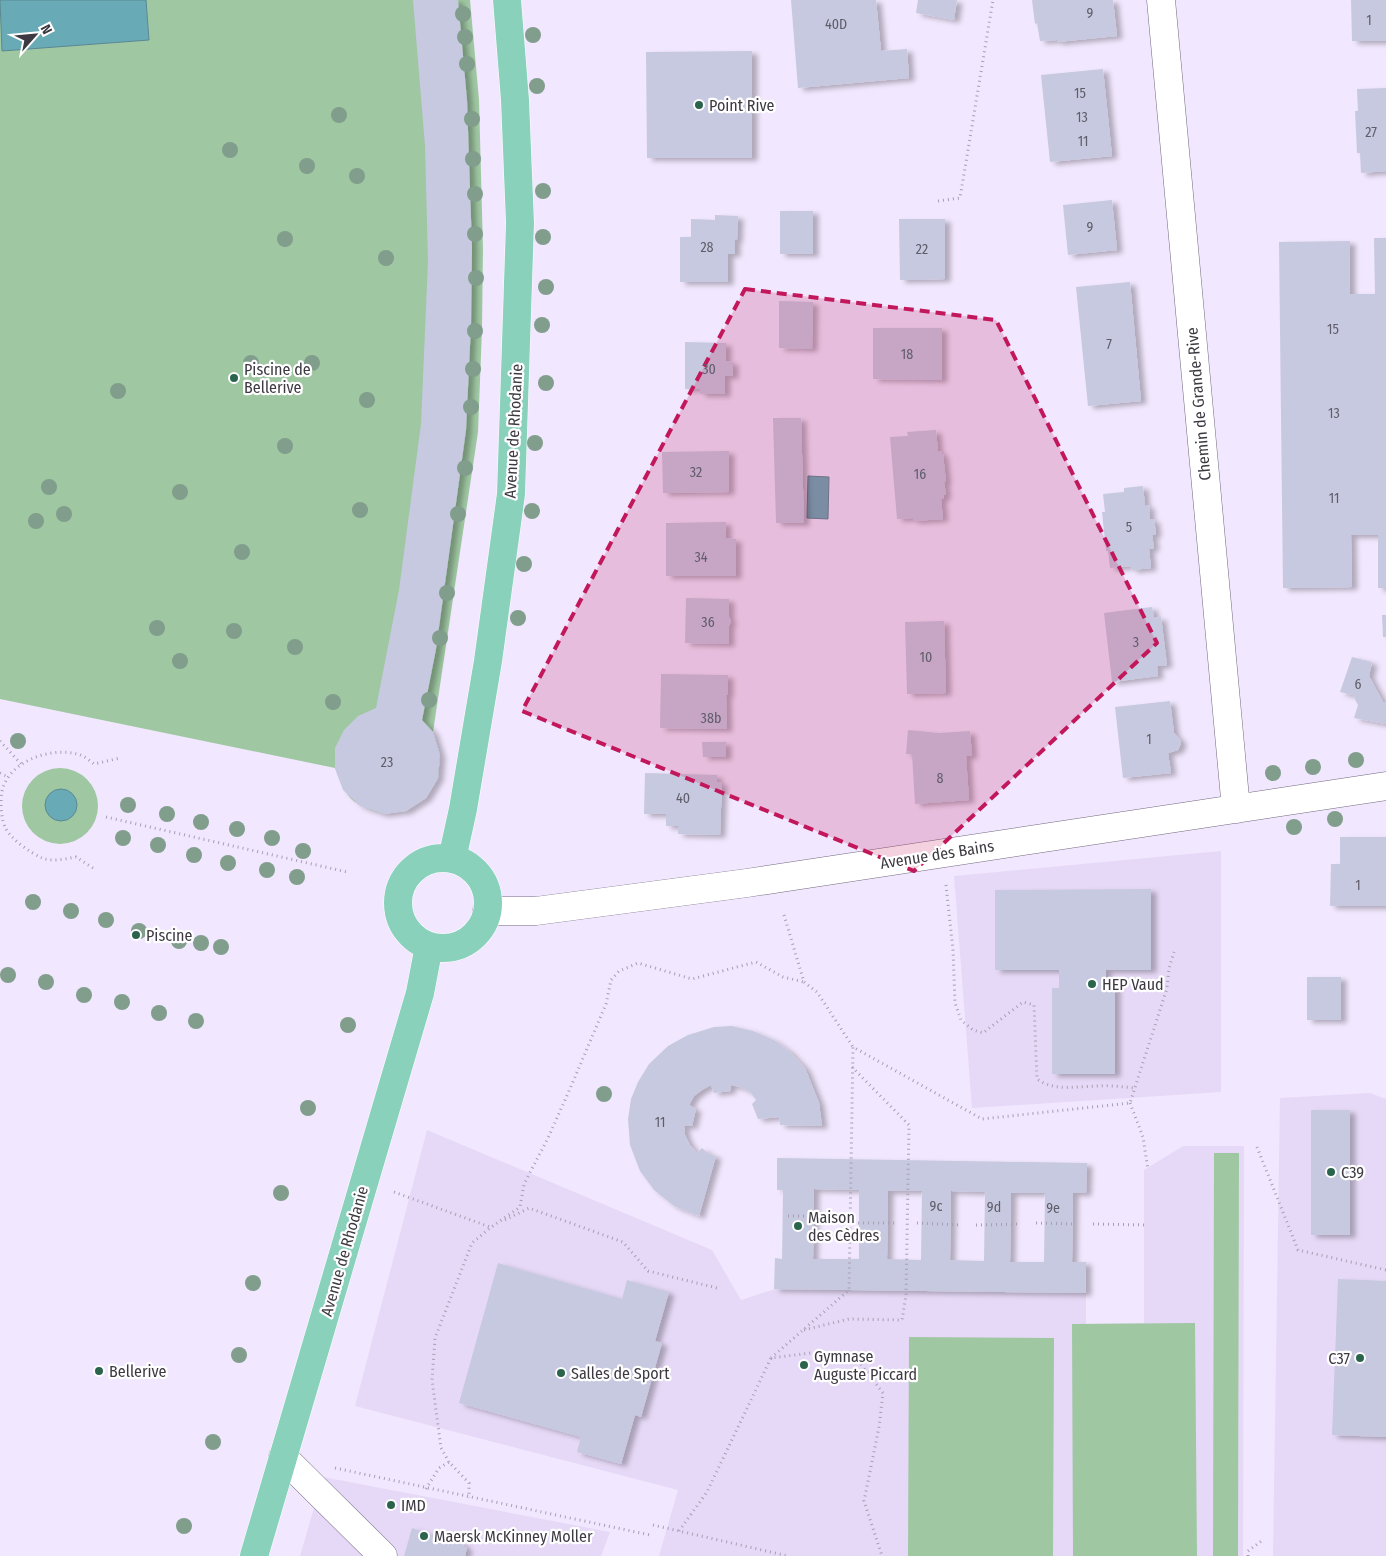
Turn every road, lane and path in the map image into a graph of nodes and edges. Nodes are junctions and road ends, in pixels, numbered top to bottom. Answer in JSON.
{"nodes":[{"id":1,"x":507,"y":0,"type":"edge"},
{"id":2,"x":992,"y":0,"type":"edge"},
{"id":3,"x":1161,"y":0,"type":"edge"},
{"id":4,"x":938,"y":201,"type":"dead end"},
{"id":5,"x":0,"y":741,"type":"edge"},
{"id":6,"x":120,"y":758,"type":"dead end"},
{"id":7,"x":22,"y":765,"type":"junction"},
{"id":8,"x":0,"y":772,"type":"edge"},
{"id":9,"x":8,"y":777,"type":"junction"},
{"id":10,"x":1386,"y":786,"type":"edge"},
{"id":11,"x":1,"y":791,"type":"edge"},
{"id":12,"x":1236,"y":809,"type":"junction"},
{"id":13,"x":1,"y":811,"type":"edge"},
{"id":14,"x":106,"y":817,"type":"dead end"},
{"id":15,"x":6,"y":829,"type":"junction"},
{"id":16,"x":0,"y":831,"type":"edge"},
{"id":17,"x":452,"y":859,"type":"junction"},
{"id":18,"x":93,"y":868,"type":"dead end"},
{"id":19,"x":346,"y":872,"type":"dead end"},
{"id":20,"x":946,"y":885,"type":"dead end"},
{"id":21,"x":488,"y":911,"type":"junction"},
{"id":22,"x":784,"y":915,"type":"dead end"},
{"id":23,"x":430,"y":946,"type":"junction"},
{"id":24,"x":1174,"y":952,"type":"dead end"},
{"id":25,"x":804,"y":982,"type":"junction"},
{"id":26,"x":853,"y":1047,"type":"junction"},
{"id":27,"x":852,"y":1067,"type":"junction"},
{"id":28,"x":1135,"y":1088,"type":"junction"},
{"id":29,"x":1130,"y":1103,"type":"junction"},
{"id":30,"x":1257,"y":1147,"type":"dead end"},
{"id":31,"x":1148,"y":1170,"type":"dead end"},
{"id":32,"x":394,"y":1192,"type":"dead end"},
{"id":33,"x":788,"y":1216,"type":"dead end"},
{"id":34,"x":814,"y":1216,"type":"dead end"},
{"id":35,"x":824,"y":1216,"type":"dead end"},
{"id":36,"x":851,"y":1223,"type":"junction"},
{"id":37,"x":896,"y":1223,"type":"dead end"},
{"id":38,"x":917,"y":1223,"type":"dead end"},
{"id":39,"x":1036,"y":1223,"type":"dead end"},
{"id":40,"x":1019,"y":1224,"type":"dead end"},
{"id":41,"x":1076,"y":1224,"type":"dead end"},
{"id":42,"x":1093,"y":1224,"type":"dead end"},
{"id":43,"x":960,"y":1225,"type":"dead end"},
{"id":44,"x":976,"y":1225,"type":"dead end"},
{"id":45,"x":1147,"y":1225,"type":"dead end"},
{"id":46,"x":490,"y":1228,"type":"junction"},
{"id":47,"x":1386,"y":1270,"type":"edge"},
{"id":48,"x":717,"y":1288,"type":"dead end"},
{"id":49,"x":803,"y":1330,"type":"junction"},
{"id":50,"x":771,"y":1358,"type":"junction"},
{"id":51,"x":283,"y":1456,"type":"junction"},
{"id":52,"x":449,"y":1462,"type":"junction"},
{"id":53,"x":333,"y":1468,"type":"dead end"},
{"id":54,"x":426,"y":1489,"type":"junction"},
{"id":55,"x":469,"y":1498,"type":"junction"},
{"id":56,"x":653,"y":1525,"type":"dead end"},
{"id":57,"x":679,"y":1531,"type":"junction"},
{"id":58,"x":650,"y":1535,"type":"dead end"},
{"id":59,"x":1263,"y":1540,"type":"dead end"},
{"id":60,"x":254,"y":1556,"type":"edge"},
{"id":61,"x":383,"y":1556,"type":"edge"},
{"id":62,"x":785,"y":1556,"type":"edge"},
{"id":63,"x":882,"y":1556,"type":"edge"},
{"id":64,"x":1248,"y":1556,"type":"edge"}],
"edges":[{"from":1,"to":17,"type":"main road","name":"Avenue de Rhodanie"},
{"from":2,"to":4,"type":"path"},
{"from":3,"to":12,"type":"street","name":"Chemin de Grande-Rive"},
{"from":5,"to":7,"type":"path"},
{"from":6,"to":7,"type":"path"},
{"from":7,"to":9,"type":"path"},
{"from":8,"to":9,"type":"path"},
{"from":9,"to":11,"type":"path"},
{"from":10,"to":12,"type":"street","name":"Avenue des Bains"},
{"from":11,"to":13,"type":"path"},
{"from":12,"to":21,"type":"street","name":"Avenue des Bains"},
{"from":13,"to":15,"type":"path"},
{"from":14,"to":19,"type":"path"},
{"from":15,"to":16,"type":"path"},
{"from":15,"to":18,"type":"path"},
{"from":17,"to":21,"type":"main road"},
{"from":17,"to":23,"type":"main road"},
{"from":20,"to":28,"type":"path"},
{"from":21,"to":23,"type":"main road"},
{"from":22,"to":25,"type":"path"},
{"from":23,"to":51,"type":"main road","name":"Avenue de Rhodanie"},
{"from":24,"to":28,"type":"path"},
{"from":25,"to":26,"type":"path"},
{"from":25,"to":46,"type":"path"},
{"from":26,"to":27,"type":"path"},
{"from":26,"to":29,"type":"path"},
{"from":27,"to":36,"type":"path"},
{"from":27,"to":49,"type":"path"},
{"from":28,"to":29,"type":"path"},
{"from":29,"to":31,"type":"path"},
{"from":30,"to":47,"type":"path"},
{"from":32,"to":46,"type":"path"},
{"from":33,"to":34,"type":"path"},
{"from":35,"to":36,"type":"path"},
{"from":36,"to":37,"type":"path"},
{"from":36,"to":49,"type":"path"},
{"from":38,"to":43,"type":"path"},
{"from":39,"to":41,"type":"path"},
{"from":40,"to":44,"type":"path"},
{"from":42,"to":45,"type":"path"},
{"from":46,"to":48,"type":"path"},
{"from":46,"to":52,"type":"path"},
{"from":49,"to":50,"type":"path"},
{"from":50,"to":57,"type":"path"},
{"from":50,"to":63,"type":"path"},
{"from":51,"to":60,"type":"main road","name":"Avenue de Rhodanie"},
{"from":51,"to":61,"type":"street"},
{"from":52,"to":54,"type":"path"},
{"from":52,"to":55,"type":"path"},
{"from":53,"to":54,"type":"path"},
{"from":54,"to":55,"type":"path"},
{"from":55,"to":58,"type":"path"},
{"from":56,"to":57,"type":"path"},
{"from":57,"to":62,"type":"path"},
{"from":59,"to":64,"type":"path"}]}
